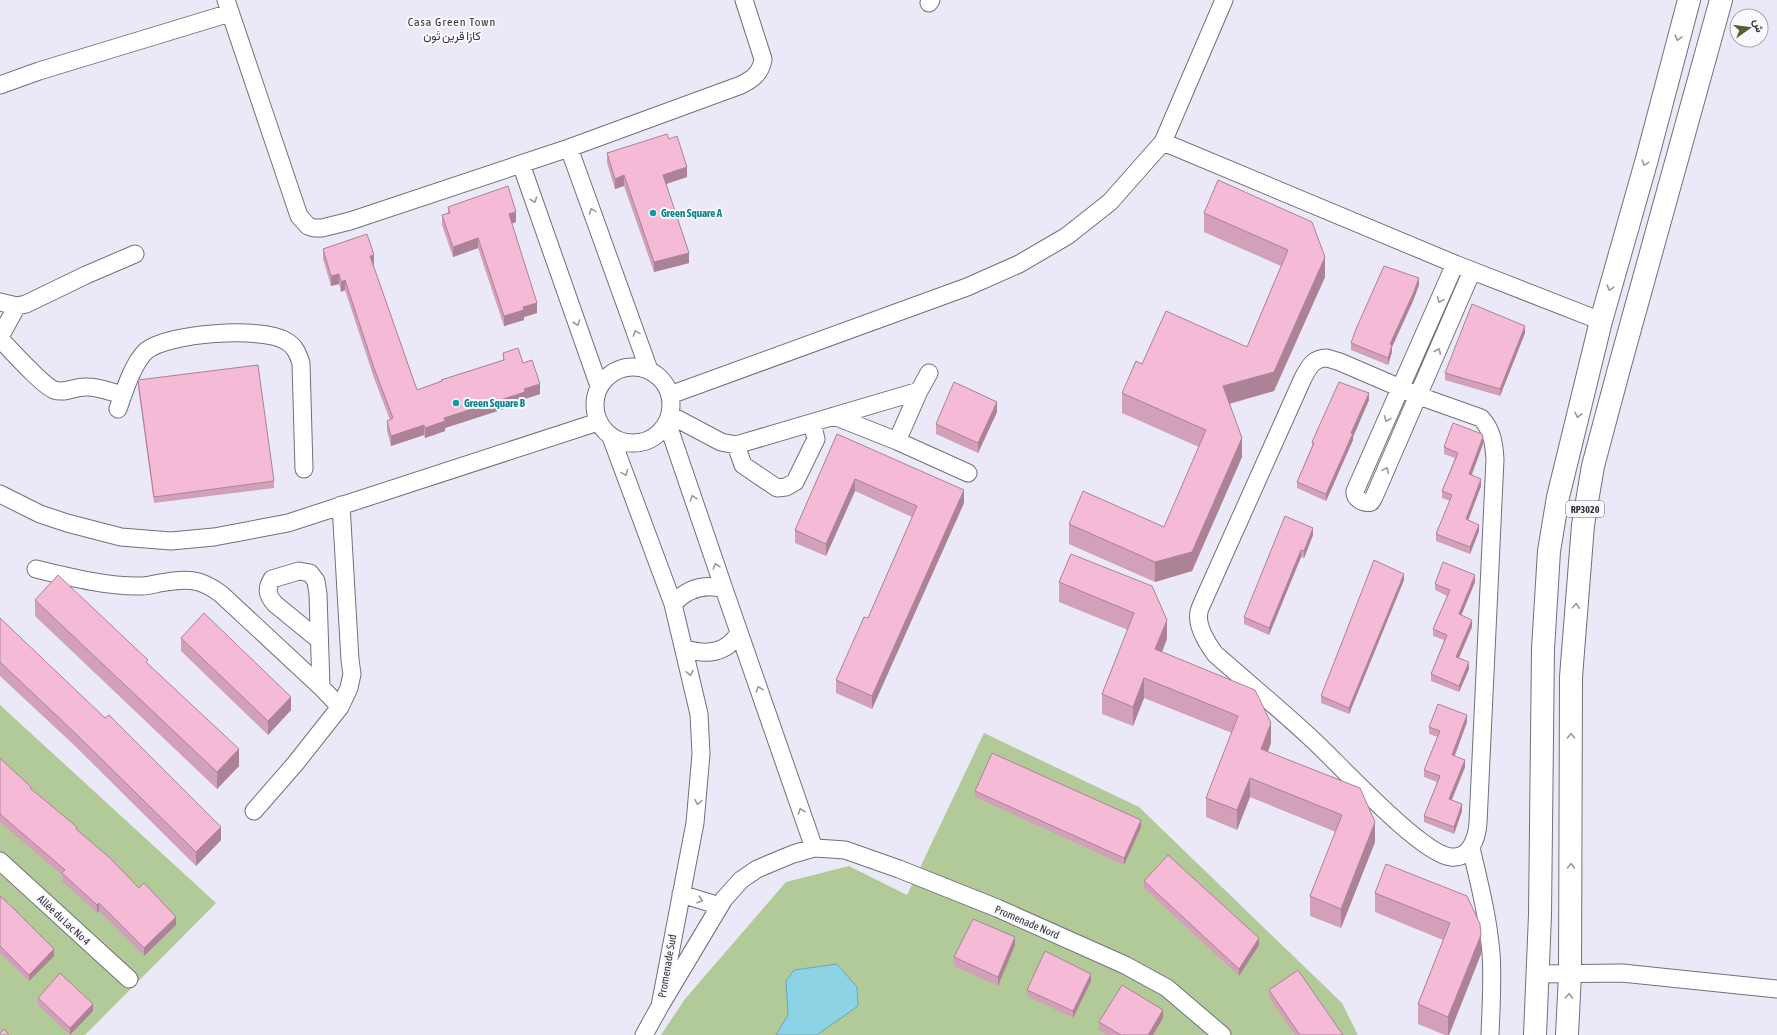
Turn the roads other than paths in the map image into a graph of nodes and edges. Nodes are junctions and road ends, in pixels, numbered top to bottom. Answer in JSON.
{"nodes":[{"id":1,"x":744,"y":0,"type":"edge"},
{"id":2,"x":1224,"y":0,"type":"edge"},
{"id":3,"x":1689,"y":0,"type":"edge"},
{"id":4,"x":1721,"y":0,"type":"edge"},
{"id":5,"x":228,"y":7,"type":"edge"},
{"id":6,"x":0,"y":85,"type":"edge"},
{"id":7,"x":1163,"y":142,"type":"junction"},
{"id":8,"x":569,"y":148,"type":"junction"},
{"id":9,"x":521,"y":164,"type":"junction"},
{"id":10,"x":135,"y":254,"type":"dead end"},
{"id":11,"x":1455,"y":264,"type":"junction"},
{"id":12,"x":1472,"y":271,"type":"junction"},
{"id":13,"x":0,"y":302,"type":"edge"},
{"id":14,"x":17,"y":306,"type":"junction"},
{"id":15,"x":1601,"y":320,"type":"junction"},
{"id":16,"x":0,"y":338,"type":"edge"},
{"id":17,"x":649,"y":370,"type":"junction"},
{"id":18,"x":929,"y":373,"type":"dead end"},
{"id":19,"x":599,"y":386,"type":"junction"},
{"id":20,"x":1401,"y":387,"type":"junction"},
{"id":21,"x":919,"y":391,"type":"junction"},
{"id":22,"x":670,"y":395,"type":"junction"},
{"id":23,"x":1418,"y":396,"type":"junction"},
{"id":24,"x":834,"y":416,"type":"junction"},
{"id":25,"x":669,"y":418,"type":"junction"},
{"id":26,"x":598,"y":422,"type":"junction"},
{"id":27,"x":812,"y":422,"type":"junction"},
{"id":28,"x":611,"y":437,"type":"junction"},
{"id":29,"x":897,"y":441,"type":"junction"},
{"id":30,"x":736,"y":444,"type":"junction"},
{"id":31,"x":304,"y":469,"type":"dead end"},
{"id":32,"x":968,"y":473,"type":"dead end"},
{"id":33,"x":0,"y":494,"type":"edge"},
{"id":34,"x":341,"y":505,"type":"junction"},
{"id":35,"x":36,"y":569,"type":"dead end"},
{"id":36,"x":724,"y":589,"type":"junction"},
{"id":37,"x":674,"y":604,"type":"junction"},
{"id":38,"x":739,"y":633,"type":"junction"},
{"id":39,"x":319,"y":640,"type":"dead end"},
{"id":40,"x":685,"y":649,"type":"junction"},
{"id":41,"x":321,"y":687,"type":"junction"},
{"id":42,"x":340,"y":707,"type":"junction"},
{"id":43,"x":254,"y":811,"type":"dead end"},
{"id":44,"x":814,"y":848,"type":"junction"},
{"id":45,"x":1470,"y":848,"type":"junction"},
{"id":46,"x":0,"y":861,"type":"edge"},
{"id":47,"x":681,"y":894,"type":"junction"},
{"id":48,"x":720,"y":906,"type":"junction"},
{"id":49,"x":1538,"y":974,"type":"junction"},
{"id":50,"x":1570,"y":974,"type":"junction"},
{"id":51,"x":129,"y":979,"type":"dead end"},
{"id":52,"x":1777,"y":989,"type":"edge"},
{"id":53,"x":660,"y":1006,"type":"junction"},
{"id":54,"x":644,"y":1035,"type":"edge"},
{"id":55,"x":1222,"y":1035,"type":"edge"},
{"id":56,"x":1490,"y":1035,"type":"edge"},
{"id":57,"x":1535,"y":1035,"type":"edge"},
{"id":58,"x":1567,"y":1035,"type":"edge"}],
"edges":[{"from":1,"to":8,"type":"street"},
{"from":2,"to":7,"type":"street"},
{"from":3,"to":15,"type":"highway","number":"RP3020","one_way":true},
{"from":50,"to":4,"type":"highway","number":"RP3020","one_way":true},
{"from":5,"to":6,"type":"street"},
{"from":5,"to":9,"type":"street"},
{"from":7,"to":11,"type":"street"},
{"from":7,"to":22,"type":"street"},
{"from":8,"to":9,"type":"street"},
{"from":17,"to":8,"type":"street","one_way":true},
{"from":9,"to":19,"type":"street","one_way":true},
{"from":10,"to":14,"type":"street"},
{"from":11,"to":12,"type":"street"},
{"from":11,"to":20,"type":"street","one_way":true},
{"from":12,"to":15,"type":"street"},
{"from":23,"to":12,"type":"street","one_way":true},
{"from":13,"to":14,"type":"street"},
{"from":14,"to":16,"type":"street"},
{"from":15,"to":49,"type":"highway","number":"RP3020","one_way":true},
{"from":16,"to":31,"type":"street"},
{"from":17,"to":19,"type":"street"},
{"from":17,"to":22,"type":"street"},
{"from":18,"to":21,"type":"street"},
{"from":19,"to":26,"type":"street"},
{"from":20,"to":23,"type":"street"},
{"from":20,"to":23,"type":"street","one_way":true},
{"from":20,"to":45,"type":"street"},
{"from":21,"to":24,"type":"street"},
{"from":21,"to":29,"type":"street"},
{"from":22,"to":25,"type":"street"},
{"from":23,"to":45,"type":"street"},
{"from":24,"to":27,"type":"street"},
{"from":24,"to":29,"type":"street"},
{"from":25,"to":28,"type":"street"},
{"from":25,"to":30,"type":"street"},
{"from":36,"to":25,"type":"street","one_way":true},
{"from":26,"to":28,"type":"street"},
{"from":26,"to":34,"type":"street"},
{"from":27,"to":30,"type":"street"},
{"from":27,"to":30,"type":"street"},
{"from":28,"to":37,"type":"street","one_way":true},
{"from":29,"to":32,"type":"street"},
{"from":33,"to":34,"type":"street"},
{"from":34,"to":42,"type":"street"},
{"from":35,"to":41,"type":"street"},
{"from":36,"to":37,"type":"street"},
{"from":36,"to":38,"type":"street"},
{"from":37,"to":40,"type":"street"},
{"from":38,"to":40,"type":"street"},
{"from":44,"to":38,"type":"street","one_way":true},
{"from":39,"to":41,"type":"street"},
{"from":40,"to":47,"type":"street","name":"Promenade Sud","one_way":true},
{"from":41,"to":42,"type":"street"},
{"from":42,"to":43,"type":"street"},
{"from":44,"to":48,"type":"street","name":"Promenade Nord"},
{"from":44,"to":55,"type":"street","name":"Promenade Nord"},
{"from":45,"to":56,"type":"street"},
{"from":46,"to":51,"type":"street","name":"Allée du Lac No 4"},
{"from":47,"to":48,"type":"street","one_way":true},
{"from":47,"to":53,"type":"street","name":"Promenade Sud"},
{"from":48,"to":53,"type":"street","name":"Promenade Nord"},
{"from":49,"to":50,"type":"street"},
{"from":49,"to":57,"type":"highway","number":"RP3020"},
{"from":50,"to":52,"type":"street"},
{"from":58,"to":50,"type":"highway","number":"RP3020","one_way":true},
{"from":53,"to":54,"type":"street","name":"Promenade Sud"}]}
